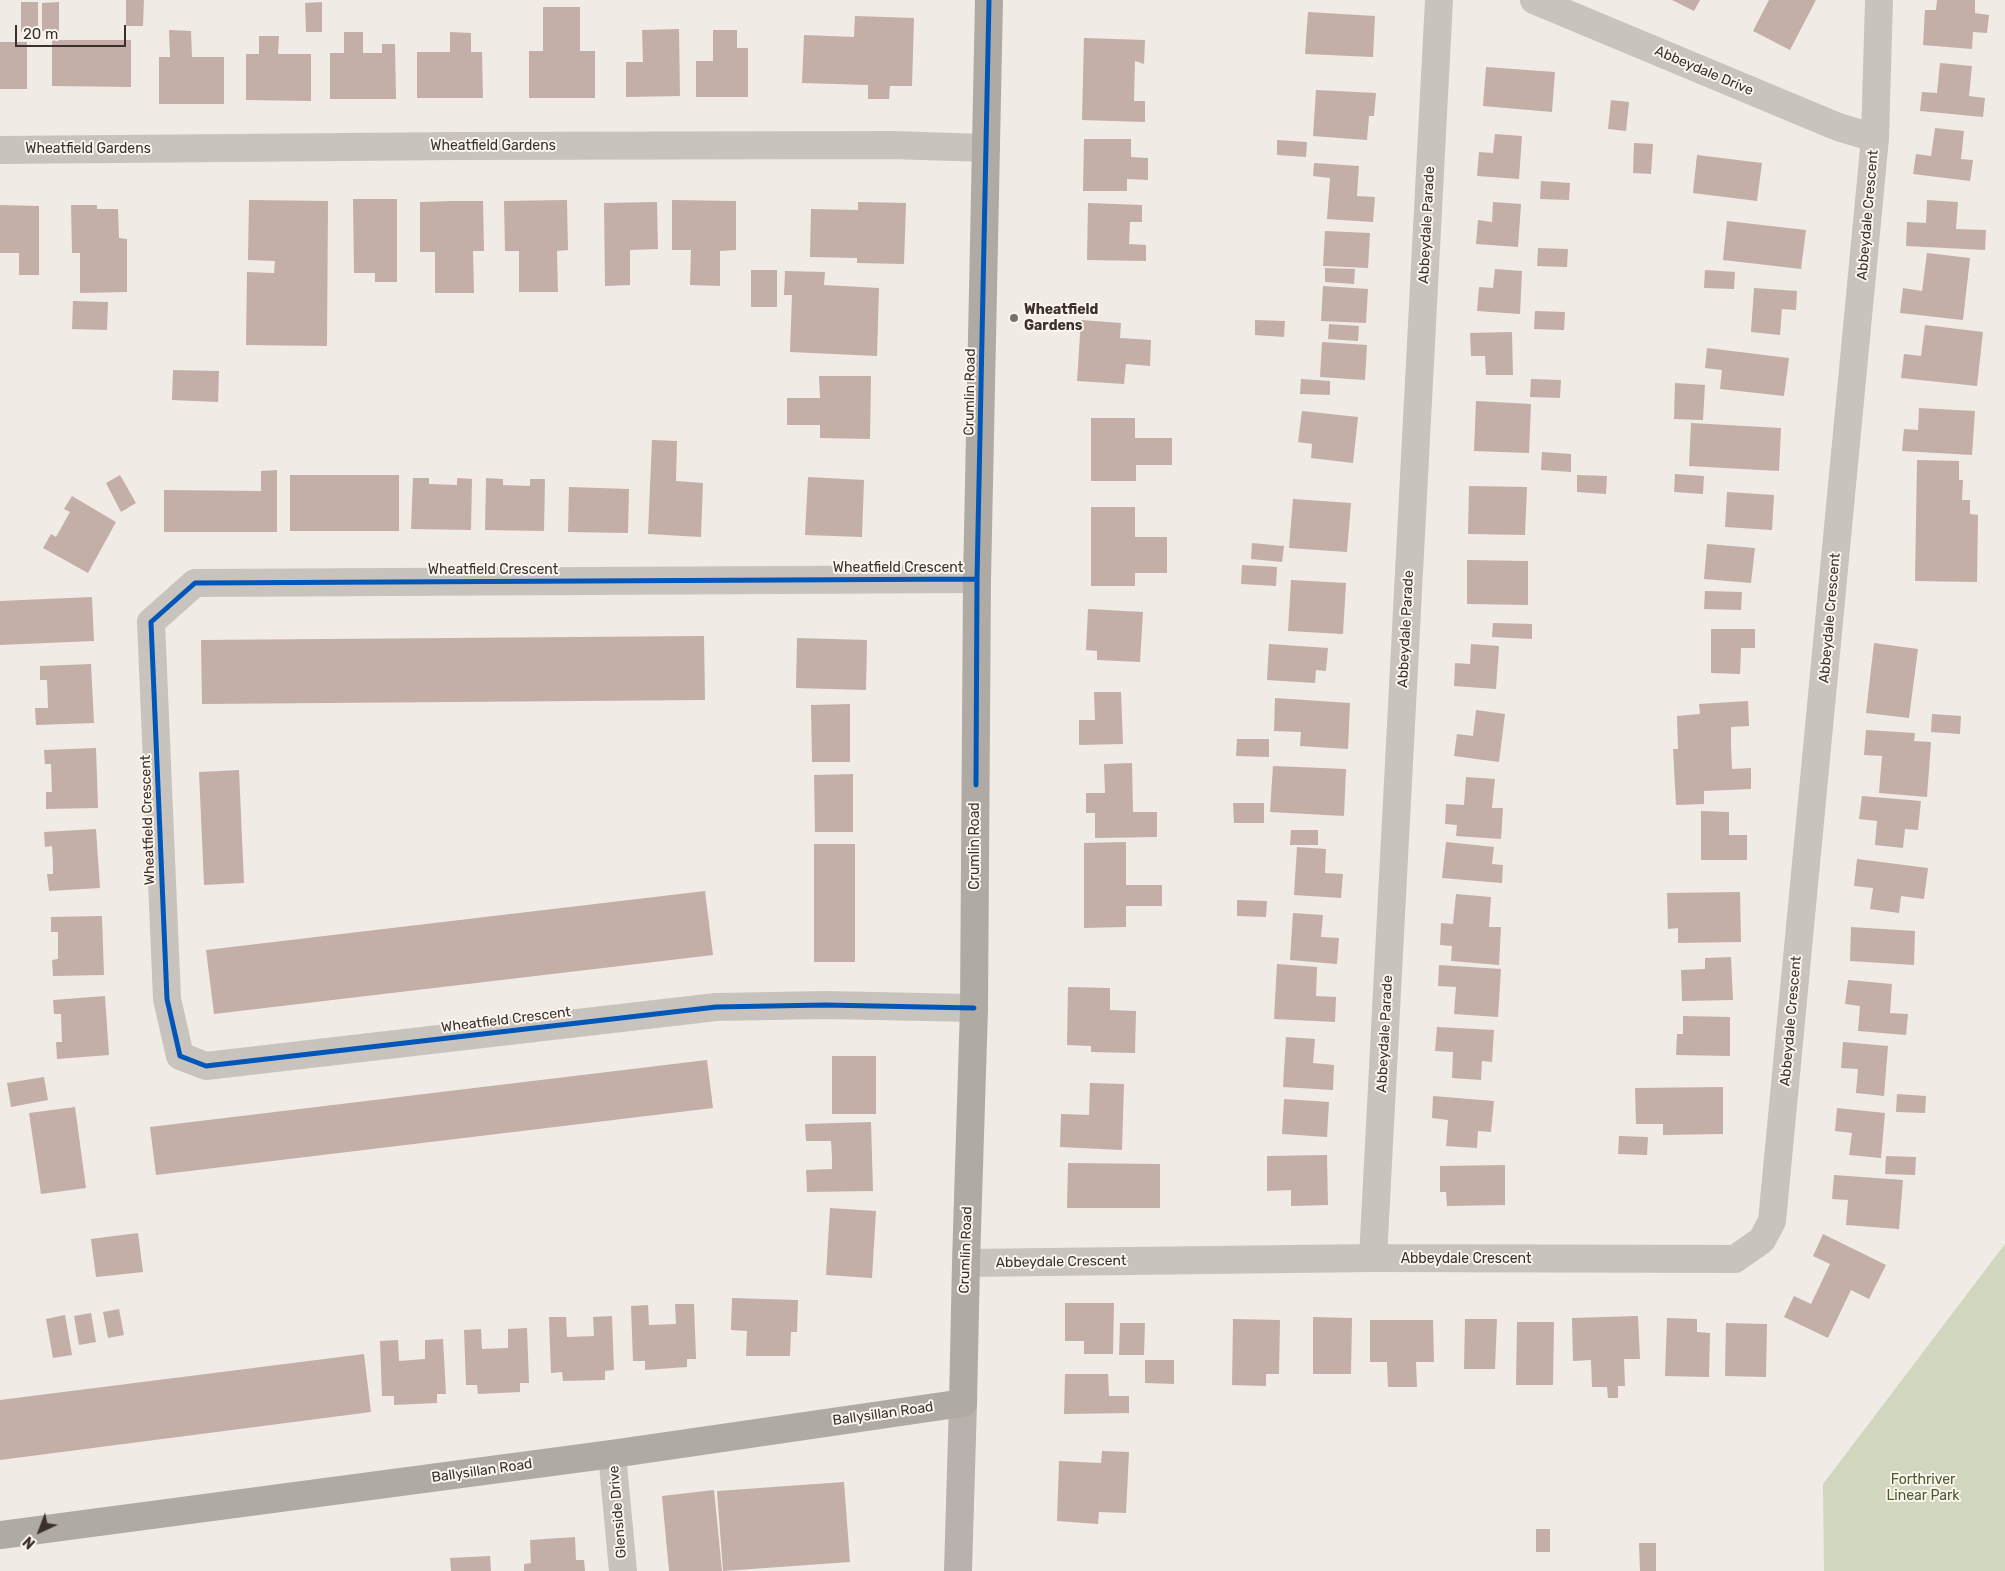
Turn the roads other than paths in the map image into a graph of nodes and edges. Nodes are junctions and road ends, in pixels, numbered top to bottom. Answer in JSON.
{"nodes":[{"id":1,"x":989,"y":0,"type":"edge"},
{"id":2,"x":1439,"y":0,"type":"edge"},
{"id":3,"x":1534,"y":0,"type":"edge"},
{"id":4,"x":1879,"y":0,"type":"edge"},
{"id":5,"x":1875,"y":138,"type":"junction"},
{"id":6,"x":986,"y":148,"type":"junction"},
{"id":7,"x":0,"y":150,"type":"edge"},
{"id":8,"x":976,"y":579,"type":"junction"},
{"id":9,"x":974,"y":1008,"type":"junction"},
{"id":10,"x":1373,"y":1258,"type":"junction"},
{"id":11,"x":966,"y":1263,"type":"junction"},
{"id":12,"x":963,"y":1403,"type":"junction"},
{"id":13,"x":612,"y":1454,"type":"junction"},
{"id":14,"x":0,"y":1535,"type":"edge"},
{"id":15,"x":623,"y":1571,"type":"edge"},
{"id":16,"x":958,"y":1571,"type":"edge"}],
"edges":[{"from":1,"to":6,"type":"highway","name":"Crumlin Road"},
{"from":2,"to":10,"type":"street","name":"Abbeydale Parade"},
{"from":3,"to":5,"type":"street","name":"Abbeydale Drive"},
{"from":4,"to":5,"type":"street","name":"Abbeydale Crescent"},
{"from":5,"to":10,"type":"street","name":"Abbeydale Crescent"},
{"from":6,"to":7,"type":"street","name":"Wheatfield Gardens"},
{"from":6,"to":8,"type":"highway","name":"Crumlin Road"},
{"from":8,"to":9,"type":"highway","name":"Crumlin Road"},
{"from":8,"to":9,"type":"street","name":"Wheatfield Crescent"},
{"from":9,"to":11,"type":"highway","name":"Crumlin Road"},
{"from":10,"to":11,"type":"street","name":"Abbeydale Crescent"},
{"from":11,"to":12,"type":"highway","name":"Crumlin Road"},
{"from":12,"to":13,"type":"highway","name":"Ballysillan Road"},
{"from":12,"to":16,"type":"main road","name":"Crumlin Road"},
{"from":13,"to":14,"type":"highway","name":"Ballysillan Road"},
{"from":13,"to":15,"type":"street","name":"Glenside Drive"}]}
